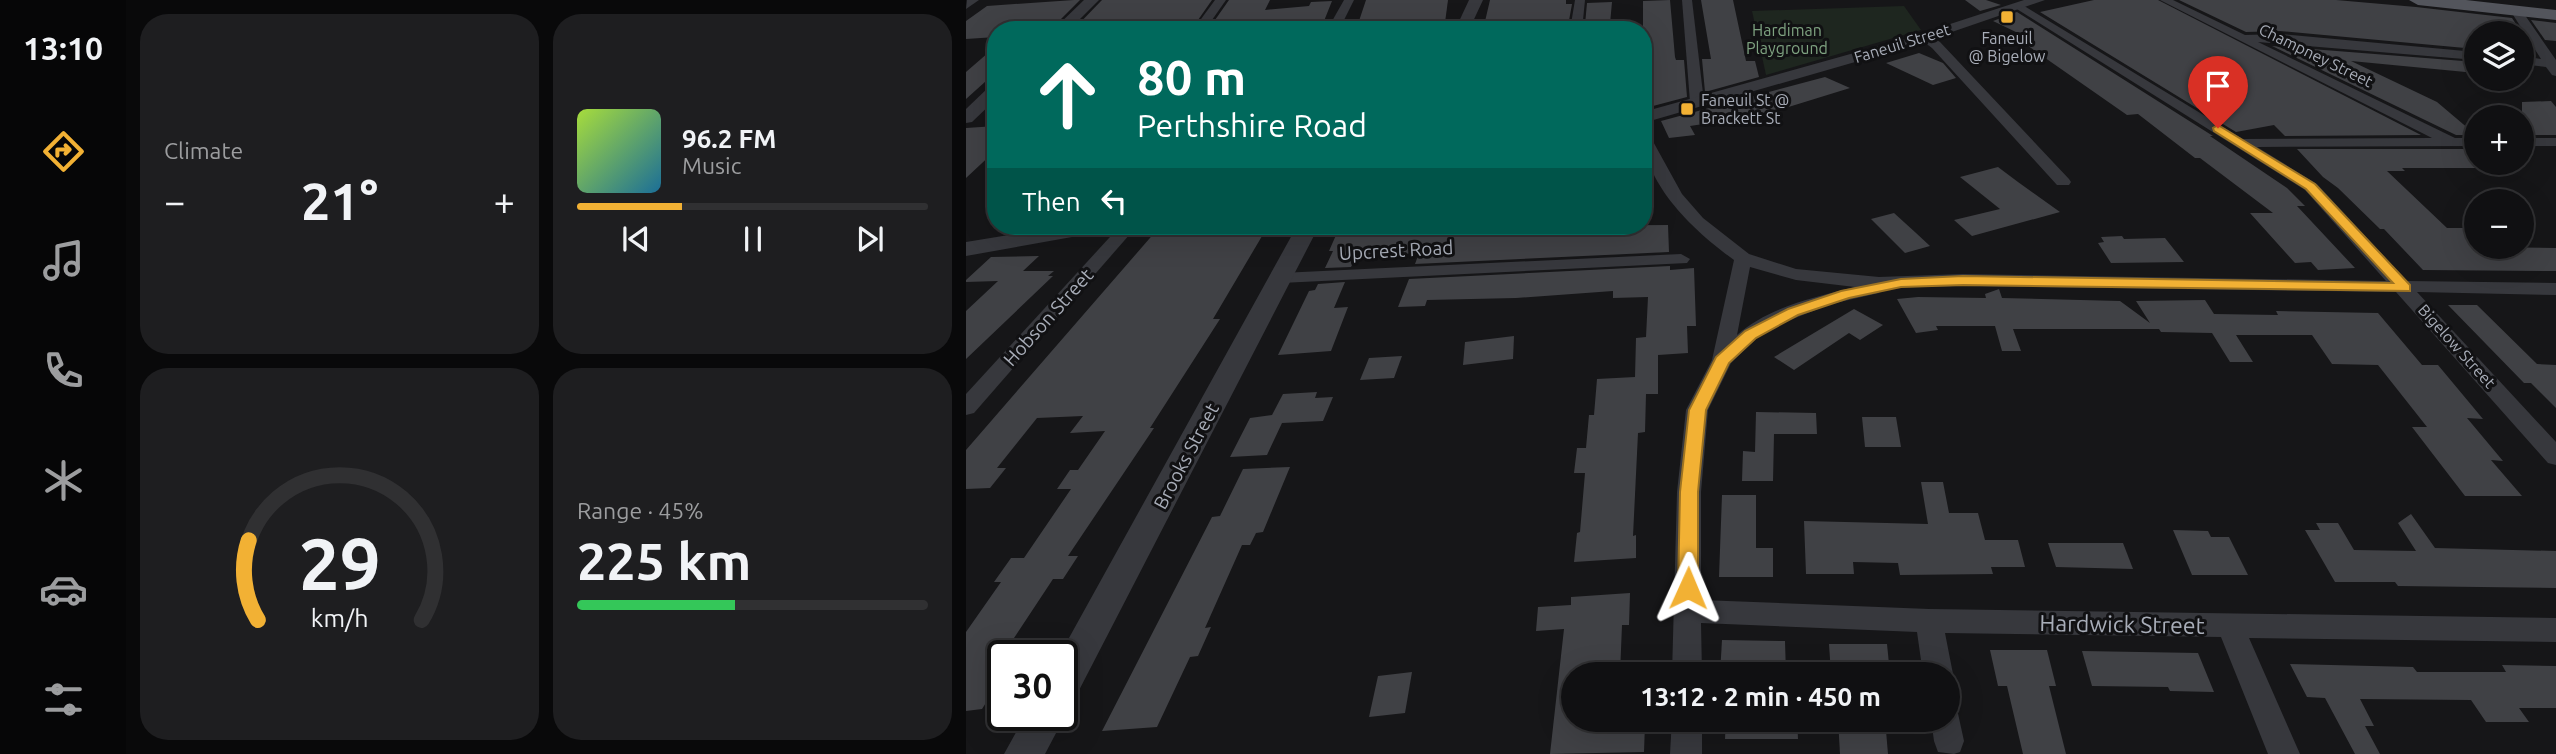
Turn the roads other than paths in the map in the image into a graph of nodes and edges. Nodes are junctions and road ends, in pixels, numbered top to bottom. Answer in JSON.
{"nodes":[{"id":1,"x":974,"y":0,"type":"edge"},
{"id":2,"x":1092,"y":0,"type":"edge"},
{"id":3,"x":1221,"y":0,"type":"edge"},
{"id":4,"x":1349,"y":0,"type":"edge"},
{"id":5,"x":1476,"y":0,"type":"edge"},
{"id":6,"x":1580,"y":0,"type":"edge"},
{"id":7,"x":1687,"y":0,"type":"edge"},
{"id":8,"x":2038,"y":0,"type":"edge"},
{"id":9,"x":2165,"y":0,"type":"edge"},
{"id":10,"x":2418,"y":0,"type":"edge"},
{"id":11,"x":2015,"y":3,"type":"edge"},
{"id":12,"x":966,"y":6,"type":"edge"},
{"id":13,"x":2516,"y":10,"type":"junction"},
{"id":14,"x":2556,"y":15,"type":"edge"},
{"id":15,"x":1070,"y":21,"type":"edge"},
{"id":16,"x":1206,"y":21,"type":"edge"},
{"id":17,"x":1338,"y":21,"type":"edge"},
{"id":18,"x":1465,"y":21,"type":"edge"},
{"id":19,"x":1577,"y":21,"type":"edge"},
{"id":20,"x":1924,"y":37,"type":"junction"},
{"id":21,"x":2244,"y":39,"type":"junction"},
{"id":22,"x":2464,"y":55,"type":"edge"},
{"id":23,"x":2534,"y":62,"type":"edge"},
{"id":24,"x":2554,"y":66,"type":"edge"},
{"id":25,"x":987,"y":98,"type":"edge"},
{"id":26,"x":1697,"y":102,"type":"junction"},
{"id":27,"x":1652,"y":115,"type":"edge"},
{"id":28,"x":966,"y":118,"type":"edge"},
{"id":29,"x":2452,"y":142,"type":"junction"},
{"id":30,"x":2464,"y":142,"type":"edge"},
{"id":31,"x":2534,"y":142,"type":"edge"},
{"id":32,"x":2556,"y":142,"type":"edge"},
{"id":33,"x":2242,"y":143,"type":"junction"},
{"id":34,"x":1652,"y":149,"type":"edge"},
{"id":35,"x":2063,"y":182,"type":"dead end"},
{"id":36,"x":1027,"y":235,"type":"edge"},
{"id":37,"x":1121,"y":235,"type":"edge"},
{"id":38,"x":1303,"y":235,"type":"edge"},
{"id":39,"x":966,"y":249,"type":"edge"},
{"id":40,"x":1743,"y":258,"type":"junction"},
{"id":41,"x":1681,"y":259,"type":"dead end"},
{"id":42,"x":1281,"y":278,"type":"junction"},
{"id":43,"x":1901,"y":283,"type":"junction"},
{"id":44,"x":2405,"y":288,"type":"junction"},
{"id":45,"x":2556,"y":289,"type":"edge"},
{"id":46,"x":1722,"y":360,"type":"junction"},
{"id":47,"x":966,"y":408,"type":"edge"},
{"id":48,"x":2556,"y":457,"type":"edge"},
{"id":49,"x":1688,"y":611,"type":"junction"},
{"id":50,"x":1929,"y":621,"type":"junction"},
{"id":51,"x":2230,"y":626,"type":"junction"},
{"id":52,"x":2556,"y":630,"type":"edge"},
{"id":53,"x":1078,"y":656,"type":"edge"},
{"id":54,"x":1687,"y":662,"type":"edge"},
{"id":55,"x":1936,"y":662,"type":"edge"},
{"id":56,"x":1037,"y":731,"type":"edge"},
{"id":57,"x":1687,"y":732,"type":"edge"},
{"id":58,"x":1024,"y":754,"type":"edge"},
{"id":59,"x":1686,"y":754,"type":"edge"},
{"id":60,"x":2284,"y":754,"type":"edge"}],
"edges":[{"from":1,"to":12,"type":"street"},
{"from":2,"to":15,"type":"street"},
{"from":3,"to":16,"type":"street"},
{"from":4,"to":17,"type":"street"},
{"from":5,"to":18,"type":"street"},
{"from":6,"to":19,"type":"street"},
{"from":7,"to":26,"type":"street"},
{"from":8,"to":11,"type":"street","name":"Faneuil Street"},
{"from":9,"to":21,"type":"street","name":"Champney Street"},
{"from":10,"to":13,"type":"main road"},
{"from":11,"to":20,"type":"street","name":"Faneuil Street"},
{"from":11,"to":33,"type":"street","name":"Bigelow Street"},
{"from":13,"to":14,"type":"main road"},
{"from":13,"to":24,"type":"street"},
{"from":20,"to":26,"type":"street","name":"Faneuil Street"},
{"from":20,"to":35,"type":"street"},
{"from":21,"to":22,"type":"street"},
{"from":21,"to":29,"type":"street","name":"Champney Street"},
{"from":23,"to":24,"type":"street"},
{"from":25,"to":28,"type":"street"},
{"from":26,"to":27,"type":"street","name":"Faneuil Street"},
{"from":29,"to":30,"type":"street"},
{"from":29,"to":33,"type":"street"},
{"from":31,"to":32,"type":"street"},
{"from":33,"to":44,"type":"street","name":"Bigelow Street"},
{"from":34,"to":40,"type":"street"},
{"from":36,"to":39,"type":"street"},
{"from":37,"to":47,"type":"street","name":"Hobson Street"},
{"from":38,"to":42,"type":"street","name":"Brooks Street"},
{"from":40,"to":43,"type":"street"},
{"from":40,"to":46,"type":"street"},
{"from":41,"to":42,"type":"street","name":"Upcrest Road"},
{"from":42,"to":53,"type":"street","name":"Brooks Street"},
{"from":43,"to":44,"type":"street"},
{"from":43,"to":46,"type":"street"},
{"from":44,"to":45,"type":"street"},
{"from":44,"to":48,"type":"street","name":"Bigelow Street"},
{"from":46,"to":49,"type":"street"},
{"from":49,"to":50,"type":"street","name":"Hardwick Street"},
{"from":49,"to":54,"type":"street"},
{"from":50,"to":51,"type":"street","name":"Hardwick Street"},
{"from":50,"to":55,"type":"street"},
{"from":51,"to":52,"type":"street","name":"Hardwick Street"},
{"from":51,"to":60,"type":"street"},
{"from":56,"to":58,"type":"street"},
{"from":57,"to":59,"type":"street"}]}
